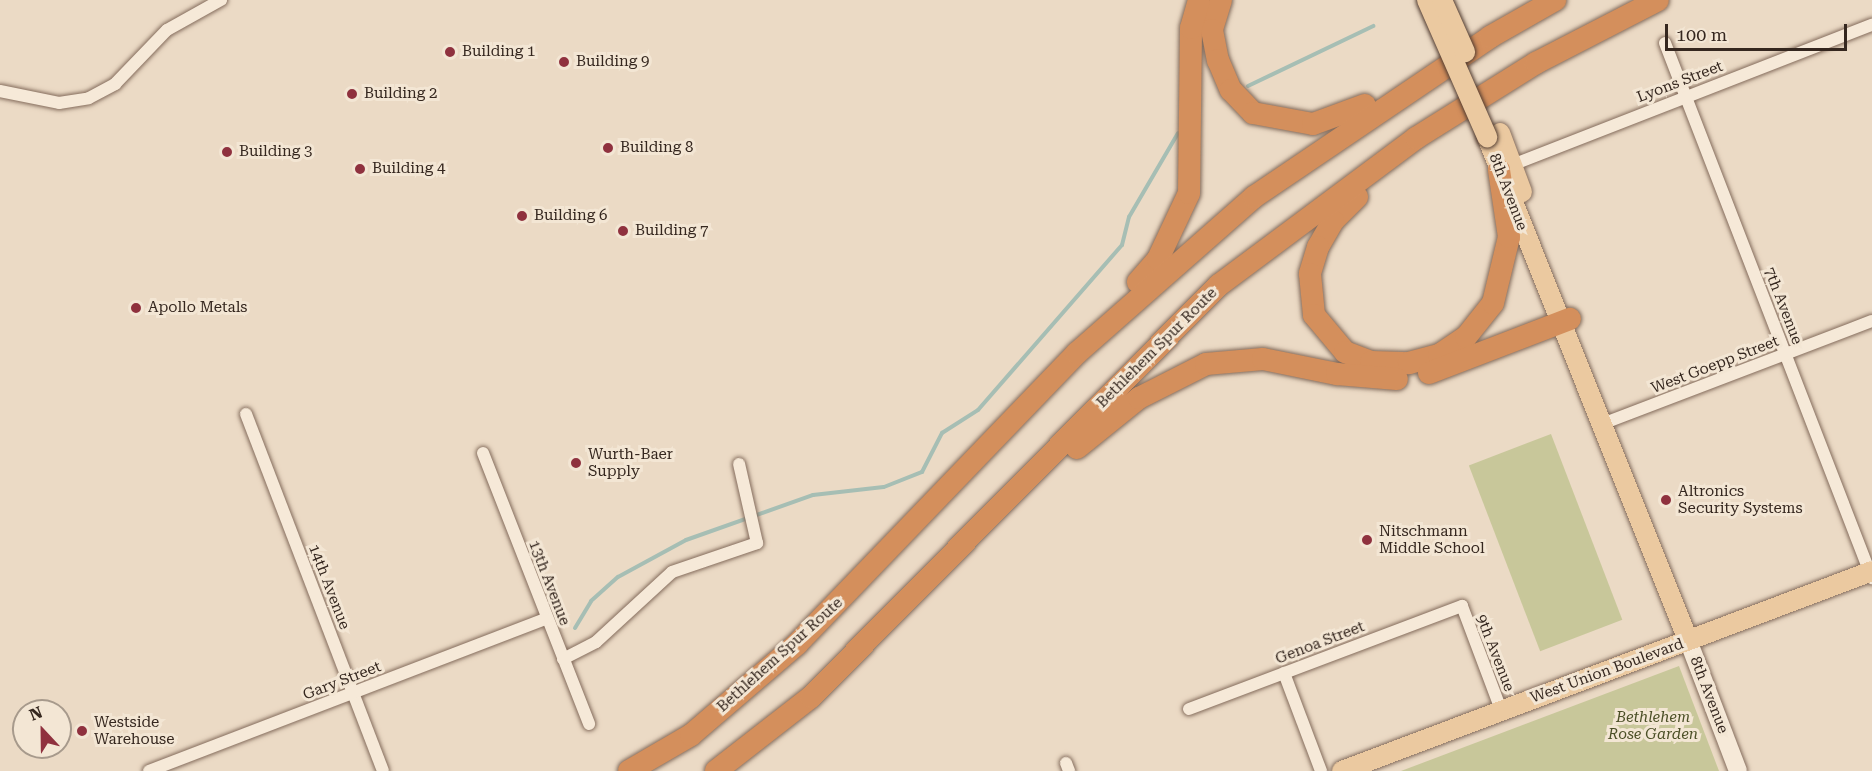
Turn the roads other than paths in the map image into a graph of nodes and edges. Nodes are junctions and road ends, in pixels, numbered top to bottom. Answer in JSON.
{"nodes":[{"id":1,"x":221,"y":0,"type":"edge"},
{"id":2,"x":1199,"y":0,"type":"edge"},
{"id":3,"x":1221,"y":0,"type":"edge"},
{"id":4,"x":1427,"y":0,"type":"edge"},
{"id":5,"x":1442,"y":0,"type":"edge"},
{"id":6,"x":1555,"y":0,"type":"edge"},
{"id":7,"x":1658,"y":0,"type":"edge"},
{"id":8,"x":1872,"y":25,"type":"edge"},
{"id":9,"x":1490,"y":36,"type":"junction"},
{"id":10,"x":1665,"y":44,"type":"dead end"},
{"id":11,"x":1536,"y":63,"type":"junction"},
{"id":12,"x":0,"y":91,"type":"edge"},
{"id":13,"x":1685,"y":96,"type":"junction"},
{"id":14,"x":1493,"y":134,"type":"junction"},
{"id":15,"x":1506,"y":167,"type":"junction"},
{"id":16,"x":1562,"y":315,"type":"junction"},
{"id":17,"x":1872,"y":321,"type":"edge"},
{"id":18,"x":1077,"y":353,"type":"junction"},
{"id":19,"x":1785,"y":354,"type":"junction"},
{"id":20,"x":1439,"y":355,"type":"junction"},
{"id":21,"x":246,"y":414,"type":"dead end"},
{"id":22,"x":1602,"y":424,"type":"junction"},
{"id":23,"x":483,"y":453,"type":"dead end"},
{"id":24,"x":739,"y":464,"type":"dead end"},
{"id":25,"x":967,"y":543,"type":"junction"},
{"id":26,"x":1871,"y":574,"type":"edge"},
{"id":27,"x":1462,"y":606,"type":"joint"},
{"id":28,"x":546,"y":619,"type":"junction"},
{"id":29,"x":1688,"y":640,"type":"junction"},
{"id":30,"x":563,"y":659,"type":"junction"},
{"id":31,"x":1284,"y":673,"type":"junction"},
{"id":32,"x":353,"y":693,"type":"junction"},
{"id":33,"x":1189,"y":709,"type":"dead end"},
{"id":34,"x":1501,"y":710,"type":"junction"},
{"id":35,"x":589,"y":724,"type":"dead end"},
{"id":36,"x":163,"y":769,"type":"edge"},
{"id":37,"x":149,"y":771,"type":"edge"},
{"id":38,"x":383,"y":771,"type":"edge"},
{"id":39,"x":629,"y":771,"type":"edge"},
{"id":40,"x":716,"y":771,"type":"edge"},
{"id":41,"x":1321,"y":771,"type":"edge"},
{"id":42,"x":1342,"y":771,"type":"edge"},
{"id":43,"x":1738,"y":771,"type":"edge"}],
"edges":[{"from":1,"to":12,"type":"street"},
{"from":2,"to":18,"type":"highway"},
{"from":3,"to":9,"type":"highway"},
{"from":4,"to":14,"type":"main road","name":"8th Avenue","bridge":true},
{"from":5,"to":14,"type":"main road","name":"8th Avenue","bridge":true},
{"from":6,"to":9,"type":"highway","name":"Bethlehem Spur Route"},
{"from":7,"to":11,"type":"highway","name":"Bethlehem Spur Route"},
{"from":8,"to":13,"type":"street","name":"Lyons Street"},
{"from":9,"to":18,"type":"highway","name":"Bethlehem Spur Route"},
{"from":10,"to":13,"type":"street","name":"7th Avenue"},
{"from":11,"to":20,"type":"highway"},
{"from":11,"to":25,"type":"highway","name":"Bethlehem Spur Route"},
{"from":13,"to":15,"type":"street","name":"Lyons Street"},
{"from":13,"to":19,"type":"street","name":"7th Avenue"},
{"from":14,"to":15,"type":"main road","name":"8th Avenue"},
{"from":15,"to":16,"type":"main road","name":"8th Avenue"},
{"from":15,"to":20,"type":"highway"},
{"from":16,"to":20,"type":"highway"},
{"from":16,"to":22,"type":"main road","name":"8th Avenue"},
{"from":16,"to":25,"type":"highway"},
{"from":17,"to":19,"type":"street","name":"West Goepp Street"},
{"from":18,"to":39,"type":"highway","name":"Bethlehem Spur Route"},
{"from":19,"to":22,"type":"street","name":"West Goepp Street"},
{"from":19,"to":26,"type":"street","name":"7th Avenue"},
{"from":21,"to":32,"type":"street","name":"14th Avenue"},
{"from":22,"to":29,"type":"main road","name":"8th Avenue"},
{"from":23,"to":28,"type":"street","name":"13th Avenue"},
{"from":24,"to":30,"type":"street"},
{"from":25,"to":40,"type":"highway","name":"Bethlehem Spur Route"},
{"from":26,"to":29,"type":"main road","name":"West Union Boulevard"},
{"from":27,"to":31,"type":"street","name":"Genoa Street"},
{"from":27,"to":34,"type":"street","name":"9th Avenue"},
{"from":28,"to":30,"type":"street","name":"13th Avenue"},
{"from":28,"to":32,"type":"street","name":"Gary Street"},
{"from":29,"to":34,"type":"main road","name":"West Union Boulevard"},
{"from":29,"to":43,"type":"main road","name":"8th Avenue"},
{"from":30,"to":35,"type":"street","name":"13th Avenue"},
{"from":31,"to":33,"type":"street","name":"Genoa Street"},
{"from":31,"to":41,"type":"street"},
{"from":32,"to":36,"type":"street","name":"Gary Street"},
{"from":32,"to":38,"type":"street","name":"14th Avenue"},
{"from":34,"to":42,"type":"main road","name":"West Union Boulevard"},
{"from":36,"to":37,"type":"street","name":"Gary Street"}]}
